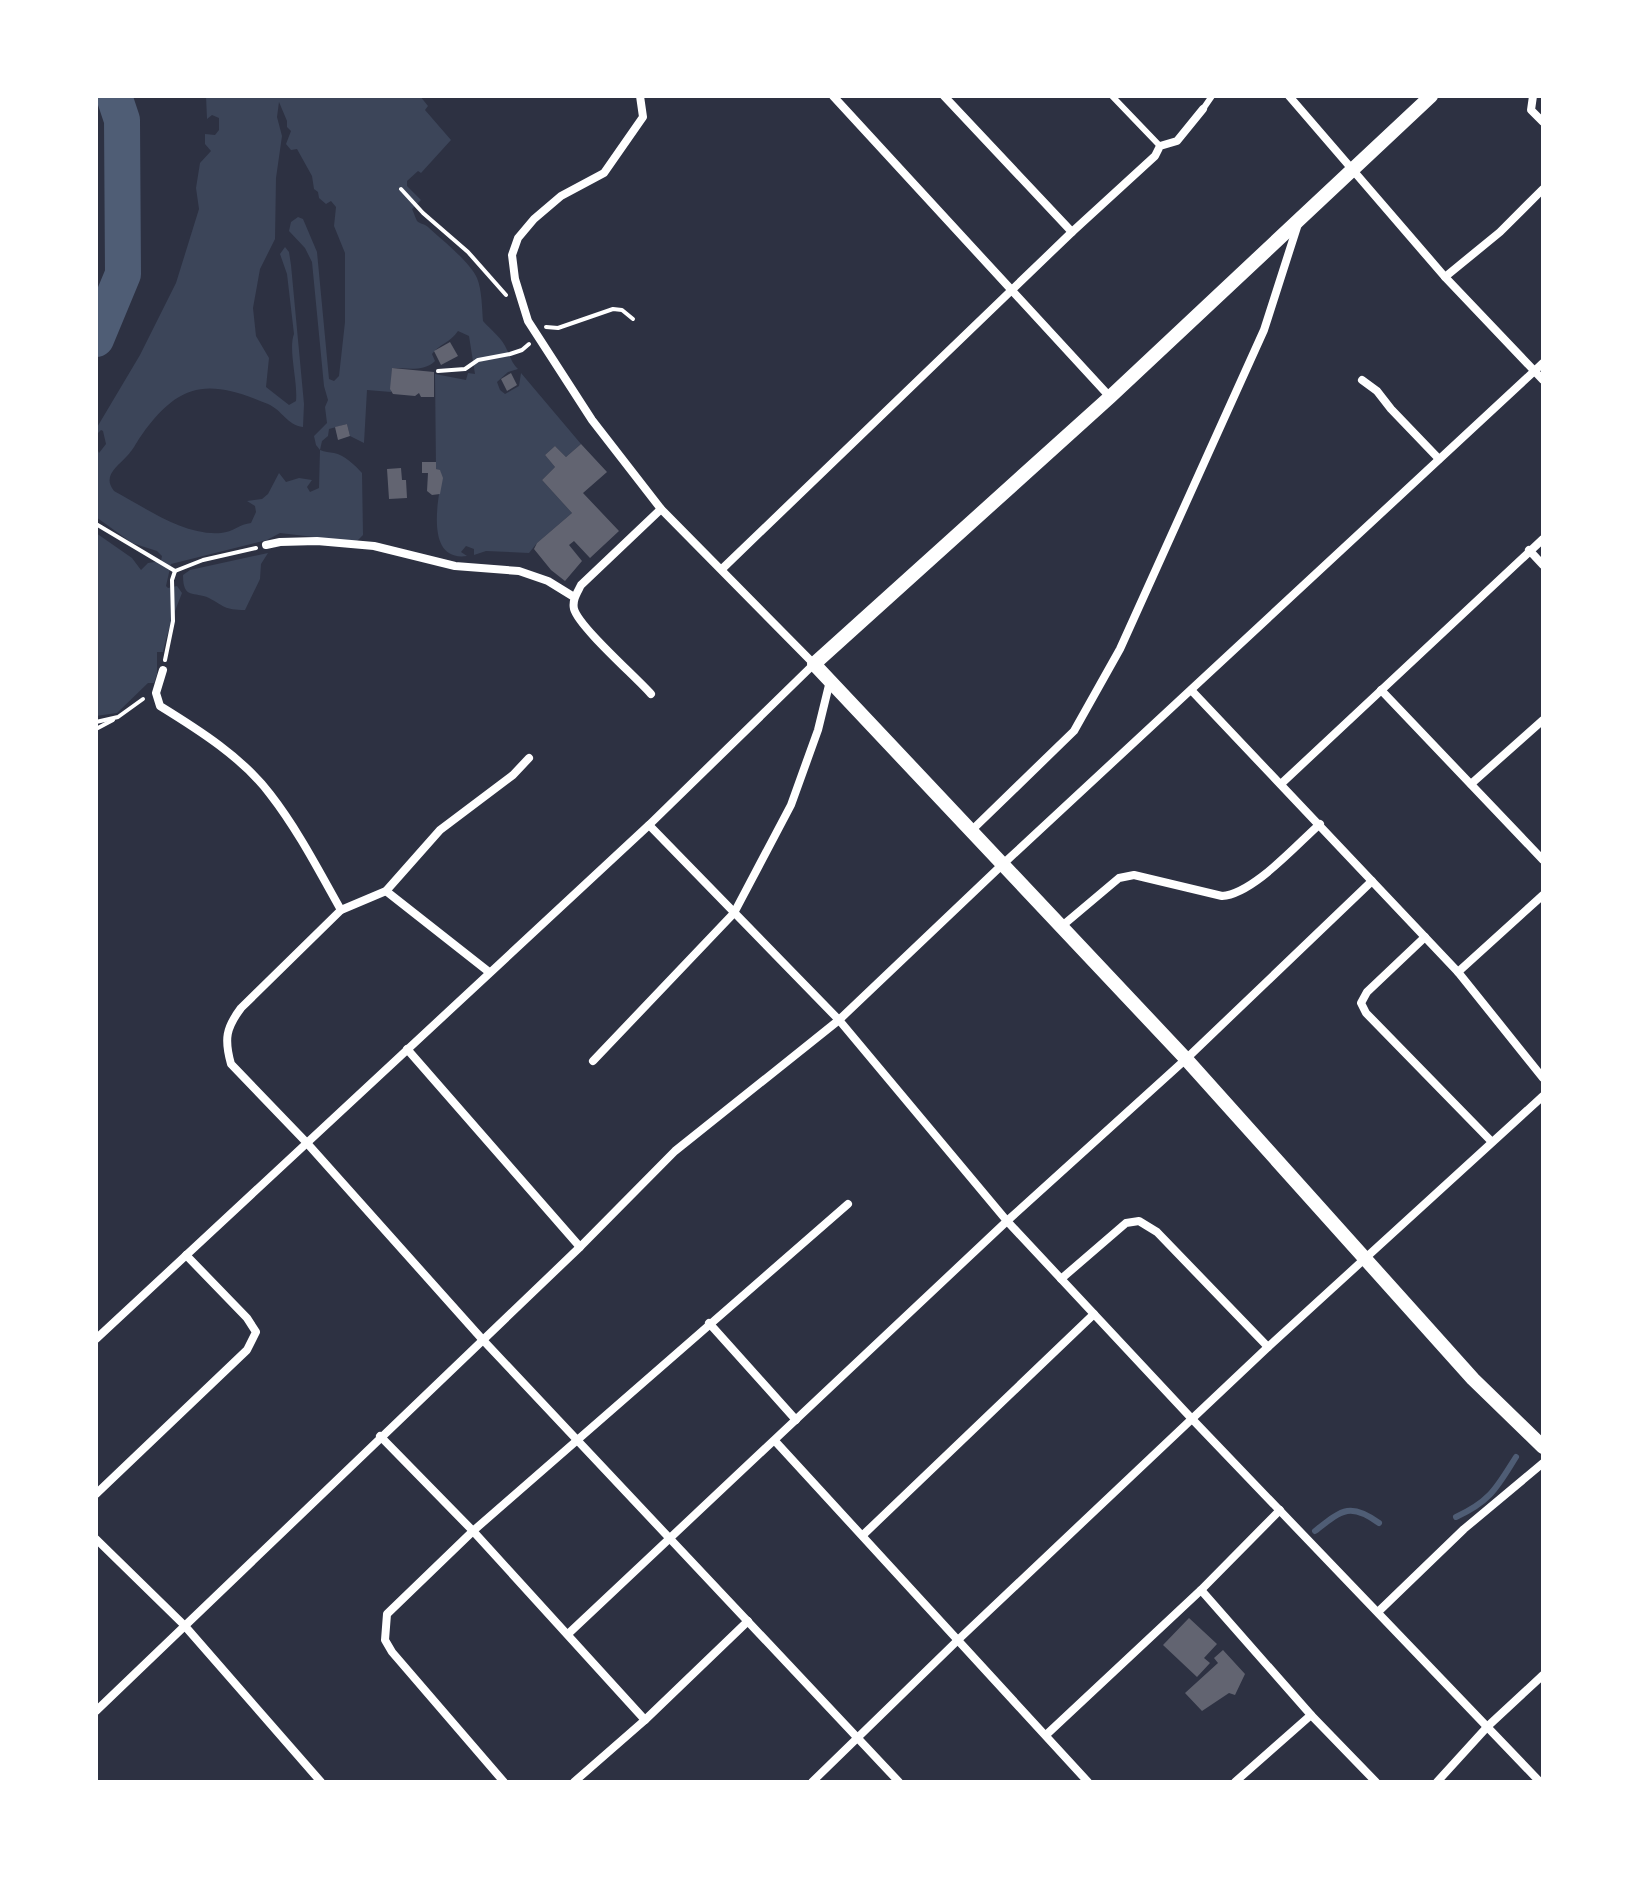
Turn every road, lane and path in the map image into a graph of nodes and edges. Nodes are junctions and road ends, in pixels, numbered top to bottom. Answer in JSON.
{"nodes":[{"id":1,"x":640,"y":96,"type":"edge"},
{"id":2,"x":833,"y":96,"type":"edge"},
{"id":3,"x":944,"y":96,"type":"edge"},
{"id":4,"x":1112,"y":96,"type":"edge"},
{"id":5,"x":1212,"y":96,"type":"edge"},
{"id":6,"x":1289,"y":96,"type":"edge"},
{"id":7,"x":1431,"y":96,"type":"edge"},
{"id":8,"x":1533,"y":96,"type":"edge"},
{"id":9,"x":1203,"y":109,"type":"joint"},
{"id":10,"x":1543,"y":122,"type":"edge"},
{"id":11,"x":1160,"y":146,"type":"junction"},
{"id":12,"x":1351,"y":170,"type":"junction"},
{"id":13,"x":401,"y":189,"type":"dead end"},
{"id":14,"x":1543,"y":189,"type":"edge"},
{"id":15,"x":1299,"y":219,"type":"junction"},
{"id":16,"x":1072,"y":232,"type":"junction"},
{"id":17,"x":1445,"y":277,"type":"junction"},
{"id":18,"x":1012,"y":289,"type":"junction"},
{"id":19,"x":633,"y":319,"type":"dead end"},
{"id":20,"x":528,"y":321,"type":"junction"},
{"id":21,"x":538,"y":337,"type":"junction"},
{"id":22,"x":1543,"y":363,"type":"edge"},
{"id":23,"x":1534,"y":370,"type":"junction"},
{"id":24,"x":438,"y":371,"type":"dead end"},
{"id":25,"x":1362,"y":380,"type":"dead end"},
{"id":26,"x":1543,"y":380,"type":"edge"},
{"id":27,"x":1110,"y":397,"type":"junction"},
{"id":28,"x":1439,"y":459,"type":"junction"},
{"id":29,"x":661,"y":509,"type":"junction"},
{"id":30,"x":96,"y":524,"type":"edge"},
{"id":31,"x":1543,"y":539,"type":"edge"},
{"id":32,"x":266,"y":545,"type":"joint"},
{"id":33,"x":1529,"y":550,"type":"junction"},
{"id":34,"x":1543,"y":565,"type":"edge"},
{"id":35,"x":722,"y":569,"type":"junction"},
{"id":36,"x":175,"y":571,"type":"junction"},
{"id":37,"x":574,"y":597,"type":"junction"},
{"id":38,"x":814,"y":664,"type":"junction"},
{"id":39,"x":163,"y":670,"type":"joint"},
{"id":40,"x":830,"y":681,"type":"junction"},
{"id":41,"x":159,"y":684,"type":"junction"},
{"id":42,"x":1381,"y":690,"type":"junction"},
{"id":43,"x":1192,"y":691,"type":"junction"},
{"id":44,"x":651,"y":694,"type":"dead end"},
{"id":45,"x":118,"y":717,"type":"junction"},
{"id":46,"x":1543,"y":720,"type":"edge"},
{"id":47,"x":96,"y":722,"type":"edge"},
{"id":48,"x":96,"y":729,"type":"edge"},
{"id":49,"x":529,"y":758,"type":"dead end"},
{"id":50,"x":1282,"y":783,"type":"junction"},
{"id":51,"x":1471,"y":784,"type":"junction"},
{"id":52,"x":1320,"y":824,"type":"junction"},
{"id":53,"x":649,"y":825,"type":"junction"},
{"id":54,"x":971,"y":831,"type":"junction"},
{"id":55,"x":1543,"y":860,"type":"edge"},
{"id":56,"x":1003,"y":864,"type":"junction"},
{"id":57,"x":1372,"y":881,"type":"junction"},
{"id":58,"x":386,"y":891,"type":"junction"},
{"id":59,"x":1543,"y":895,"type":"edge"},
{"id":60,"x":341,"y":910,"type":"junction"},
{"id":61,"x":734,"y":913,"type":"junction"},
{"id":62,"x":1062,"y":926,"type":"junction"},
{"id":63,"x":1425,"y":937,"type":"junction"},
{"id":64,"x":489,"y":972,"type":"junction"},
{"id":65,"x":1458,"y":972,"type":"junction"},
{"id":66,"x":839,"y":1020,"type":"junction"},
{"id":67,"x":407,"y":1049,"type":"junction"},
{"id":68,"x":1186,"y":1059,"type":"junction"},
{"id":69,"x":593,"y":1061,"type":"dead end"},
{"id":70,"x":1543,"y":1078,"type":"edge"},
{"id":71,"x":1543,"y":1096,"type":"edge"},
{"id":72,"x":306,"y":1142,"type":"junction"},
{"id":73,"x":1492,"y":1142,"type":"junction"},
{"id":74,"x":848,"y":1204,"type":"dead end"},
{"id":75,"x":1007,"y":1221,"type":"junction"},
{"id":76,"x":580,"y":1247,"type":"junction"},
{"id":77,"x":186,"y":1255,"type":"junction"},
{"id":78,"x":1365,"y":1258,"type":"junction"},
{"id":79,"x":1061,"y":1279,"type":"junction"},
{"id":80,"x":1094,"y":1314,"type":"junction"},
{"id":81,"x":709,"y":1323,"type":"junction"},
{"id":82,"x":96,"y":1339,"type":"edge"},
{"id":83,"x":482,"y":1339,"type":"junction"},
{"id":84,"x":1268,"y":1347,"type":"junction"},
{"id":85,"x":796,"y":1420,"type":"junction"},
{"id":86,"x":1193,"y":1420,"type":"junction"},
{"id":87,"x":380,"y":1436,"type":"junction"},
{"id":88,"x":577,"y":1439,"type":"junction"},
{"id":89,"x":775,"y":1441,"type":"junction"},
{"id":90,"x":1543,"y":1447,"type":"edge"},
{"id":91,"x":1543,"y":1463,"type":"edge"},
{"id":92,"x":96,"y":1494,"type":"edge"},
{"id":93,"x":1280,"y":1510,"type":"junction"},
{"id":94,"x":473,"y":1531,"type":"junction"},
{"id":95,"x":863,"y":1535,"type":"junction"},
{"id":96,"x":96,"y":1539,"type":"edge"},
{"id":97,"x":670,"y":1539,"type":"junction"},
{"id":98,"x":1201,"y":1590,"type":"junction"},
{"id":99,"x":1379,"y":1611,"type":"junction"},
{"id":100,"x":748,"y":1621,"type":"junction"},
{"id":101,"x":184,"y":1625,"type":"junction"},
{"id":102,"x":568,"y":1634,"type":"junction"},
{"id":103,"x":959,"y":1639,"type":"junction"},
{"id":104,"x":1543,"y":1675,"type":"edge"},
{"id":105,"x":96,"y":1711,"type":"edge"},
{"id":106,"x":1311,"y":1715,"type":"junction"},
{"id":107,"x":645,"y":1720,"type":"junction"},
{"id":108,"x":1488,"y":1726,"type":"junction"},
{"id":109,"x":1046,"y":1735,"type":"junction"},
{"id":110,"x":858,"y":1738,"type":"junction"},
{"id":111,"x":321,"y":1782,"type":"edge"},
{"id":112,"x":504,"y":1782,"type":"edge"},
{"id":113,"x":574,"y":1782,"type":"edge"},
{"id":114,"x":812,"y":1782,"type":"edge"},
{"id":115,"x":899,"y":1782,"type":"edge"},
{"id":116,"x":1088,"y":1782,"type":"edge"},
{"id":117,"x":1235,"y":1782,"type":"edge"},
{"id":118,"x":1376,"y":1782,"type":"edge"},
{"id":119,"x":1437,"y":1782,"type":"edge"},
{"id":120,"x":1540,"y":1782,"type":"edge"}],
"edges":[{"from":1,"to":20,"type":"street"},
{"from":2,"to":18,"type":"street"},
{"from":3,"to":16,"type":"street"},
{"from":4,"to":11,"type":"lane"},
{"from":5,"to":9,"type":"lane"},
{"from":6,"to":12,"type":"street"},
{"from":7,"to":12,"type":"street"},
{"from":8,"to":10,"type":"street"},
{"from":9,"to":11,"type":"street"},
{"from":11,"to":16,"type":"street"},
{"from":12,"to":15,"type":"street"},
{"from":12,"to":17,"type":"street"},
{"from":13,"to":20,"type":"path"},
{"from":14,"to":17,"type":"street"},
{"from":15,"to":27,"type":"street"},
{"from":15,"to":54,"type":"street"},
{"from":16,"to":18,"type":"street"},
{"from":17,"to":23,"type":"street"},
{"from":18,"to":27,"type":"street"},
{"from":18,"to":35,"type":"street"},
{"from":19,"to":20,"type":"path"},
{"from":20,"to":21,"type":"street"},
{"from":21,"to":24,"type":"path"},
{"from":21,"to":29,"type":"street"},
{"from":22,"to":23,"type":"street"},
{"from":23,"to":26,"type":"street"},
{"from":23,"to":28,"type":"street"},
{"from":25,"to":28,"type":"street"},
{"from":27,"to":38,"type":"street"},
{"from":28,"to":43,"type":"street"},
{"from":29,"to":35,"type":"street"},
{"from":29,"to":37,"type":"street"},
{"from":30,"to":36,"type":"path"},
{"from":31,"to":33,"type":"street"},
{"from":32,"to":36,"type":"path"},
{"from":32,"to":37,"type":"street"},
{"from":33,"to":34,"type":"street"},
{"from":33,"to":42,"type":"street"},
{"from":35,"to":38,"type":"street"},
{"from":36,"to":39,"type":"path"},
{"from":37,"to":44,"type":"street"},
{"from":38,"to":40,"type":"street"},
{"from":38,"to":53,"type":"street"},
{"from":39,"to":41,"type":"street"},
{"from":40,"to":54,"type":"street"},
{"from":40,"to":61,"type":"street"},
{"from":41,"to":45,"type":"path"},
{"from":41,"to":60,"type":"street"},
{"from":42,"to":50,"type":"street"},
{"from":42,"to":51,"type":"street"},
{"from":43,"to":50,"type":"street"},
{"from":43,"to":56,"type":"street"},
{"from":45,"to":47,"type":"path"},
{"from":45,"to":48,"type":"path"},
{"from":46,"to":51,"type":"street"},
{"from":49,"to":58,"type":"street"},
{"from":50,"to":52,"type":"street"},
{"from":51,"to":55,"type":"street"},
{"from":52,"to":57,"type":"street"},
{"from":52,"to":62,"type":"street"},
{"from":53,"to":61,"type":"street"},
{"from":53,"to":64,"type":"street"},
{"from":54,"to":56,"type":"street"},
{"from":56,"to":62,"type":"street"},
{"from":56,"to":66,"type":"street"},
{"from":57,"to":63,"type":"street"},
{"from":57,"to":68,"type":"street"},
{"from":58,"to":60,"type":"street"},
{"from":58,"to":64,"type":"street"},
{"from":59,"to":65,"type":"street"},
{"from":60,"to":72,"type":"street"},
{"from":61,"to":66,"type":"street"},
{"from":61,"to":69,"type":"street"},
{"from":62,"to":68,"type":"street"},
{"from":63,"to":65,"type":"street"},
{"from":63,"to":73,"type":"street"},
{"from":64,"to":67,"type":"street"},
{"from":65,"to":70,"type":"street"},
{"from":66,"to":75,"type":"street"},
{"from":66,"to":76,"type":"street"},
{"from":67,"to":72,"type":"street"},
{"from":67,"to":76,"type":"street"},
{"from":68,"to":75,"type":"street"},
{"from":68,"to":78,"type":"street"},
{"from":71,"to":73,"type":"street"},
{"from":72,"to":77,"type":"street"},
{"from":72,"to":83,"type":"street"},
{"from":73,"to":78,"type":"street"},
{"from":74,"to":81,"type":"street"},
{"from":75,"to":79,"type":"street"},
{"from":75,"to":85,"type":"street"},
{"from":76,"to":83,"type":"street"},
{"from":77,"to":82,"type":"street"},
{"from":77,"to":92,"type":"street"},
{"from":78,"to":84,"type":"street"},
{"from":78,"to":90,"type":"street"},
{"from":79,"to":80,"type":"street"},
{"from":79,"to":84,"type":"street"},
{"from":80,"to":86,"type":"street"},
{"from":80,"to":95,"type":"street"},
{"from":81,"to":85,"type":"street"},
{"from":81,"to":88,"type":"street"},
{"from":83,"to":87,"type":"street"},
{"from":83,"to":88,"type":"street"},
{"from":84,"to":86,"type":"street"},
{"from":85,"to":89,"type":"street"},
{"from":86,"to":93,"type":"street"},
{"from":86,"to":103,"type":"street"},
{"from":87,"to":94,"type":"street"},
{"from":87,"to":101,"type":"street"},
{"from":88,"to":94,"type":"street"},
{"from":88,"to":97,"type":"street"},
{"from":89,"to":95,"type":"street"},
{"from":89,"to":97,"type":"street"},
{"from":91,"to":99,"type":"street"},
{"from":93,"to":98,"type":"street"},
{"from":93,"to":99,"type":"street"},
{"from":94,"to":102,"type":"street"},
{"from":94,"to":112,"type":"street"},
{"from":95,"to":103,"type":"street"},
{"from":96,"to":101,"type":"street"},
{"from":97,"to":100,"type":"street"},
{"from":97,"to":102,"type":"street"},
{"from":98,"to":106,"type":"street"},
{"from":98,"to":109,"type":"street"},
{"from":99,"to":108,"type":"street"},
{"from":100,"to":107,"type":"street"},
{"from":100,"to":110,"type":"street"},
{"from":101,"to":105,"type":"street"},
{"from":101,"to":111,"type":"street"},
{"from":102,"to":107,"type":"street"},
{"from":103,"to":109,"type":"street"},
{"from":103,"to":110,"type":"street"},
{"from":104,"to":108,"type":"street"},
{"from":106,"to":117,"type":"street"},
{"from":106,"to":118,"type":"street"},
{"from":107,"to":113,"type":"street"},
{"from":108,"to":119,"type":"street"},
{"from":108,"to":120,"type":"street"},
{"from":109,"to":116,"type":"street"},
{"from":110,"to":114,"type":"street"},
{"from":110,"to":115,"type":"street"}]}
